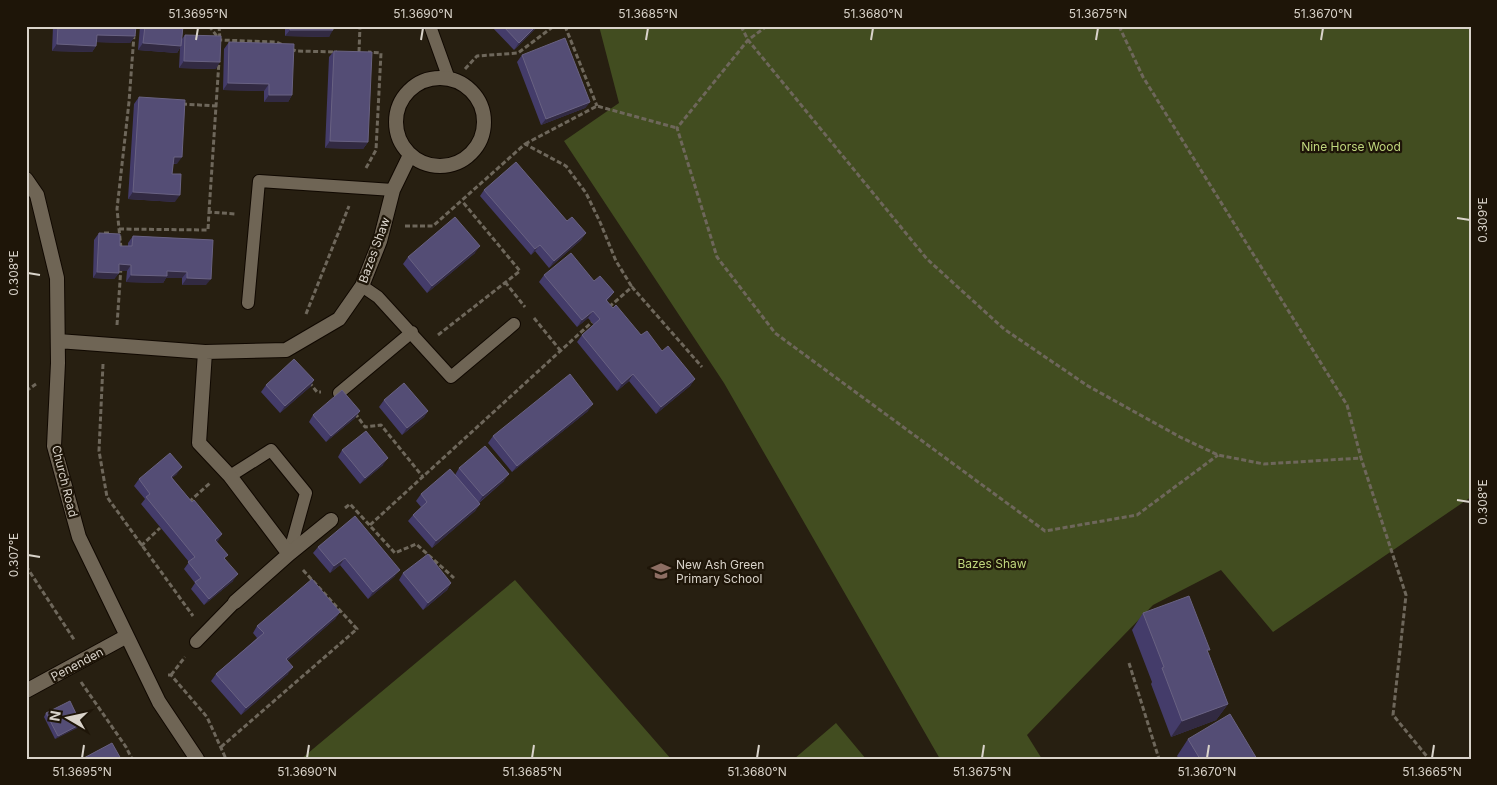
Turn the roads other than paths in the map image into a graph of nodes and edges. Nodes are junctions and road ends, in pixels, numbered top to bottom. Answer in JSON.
{"nodes":[{"id":1,"x":430,"y":26,"type":"edge"},
{"id":2,"x":452,"y":80,"type":"junction"},
{"id":3,"x":410,"y":155,"type":"junction"},
{"id":4,"x":26,"y":179,"type":"edge"},
{"id":5,"x":394,"y":190,"type":"junction"},
{"id":6,"x":362,"y":286,"type":"junction"},
{"id":7,"x":248,"y":303,"type":"dead end"},
{"id":8,"x":514,"y":324,"type":"dead end"},
{"id":9,"x":412,"y":332,"type":"junction"},
{"id":10,"x":58,"y":341,"type":"junction"},
{"id":11,"x":205,"y":352,"type":"junction"},
{"id":12,"x":339,"y":393,"type":"edge"},
{"id":13,"x":228,"y":473,"type":"junction"},
{"id":14,"x":331,"y":520,"type":"road end"},
{"id":15,"x":289,"y":554,"type":"junction"},
{"id":16,"x":236,"y":602,"type":"joint"},
{"id":17,"x":127,"y":636,"type":"junction"},
{"id":18,"x":201,"y":637,"type":"road end"},
{"id":19,"x":26,"y":691,"type":"edge"},
{"id":20,"x":197,"y":759,"type":"edge"}],
"edges":[{"from":1,"to":2,"type":"lane"},
{"from":2,"to":3,"type":"street"},
{"from":2,"to":3,"type":"street"},
{"from":3,"to":5,"type":"street","name":"Bazes Shaw"},
{"from":4,"to":10,"type":"street","name":"Church Road"},
{"from":5,"to":6,"type":"street","name":"Bazes Shaw"},
{"from":5,"to":7,"type":"lane"},
{"from":6,"to":9,"type":"lane"},
{"from":6,"to":11,"type":"street","name":"Bazes Shaw"},
{"from":8,"to":9,"type":"lane"},
{"from":9,"to":12,"type":"lane"},
{"from":10,"to":11,"type":"street","name":"Bazes Shaw"},
{"from":10,"to":17,"type":"street","name":"Church Road"},
{"from":11,"to":13,"type":"street"},
{"from":13,"to":15,"type":"street"},
{"from":13,"to":15,"type":"lane"},
{"from":14,"to":15,"type":"street"},
{"from":15,"to":16,"type":"street"},
{"from":16,"to":18,"type":"lane"},
{"from":17,"to":19,"type":"street","name":"Penenden"},
{"from":17,"to":20,"type":"street","name":"Church Road"}]}
